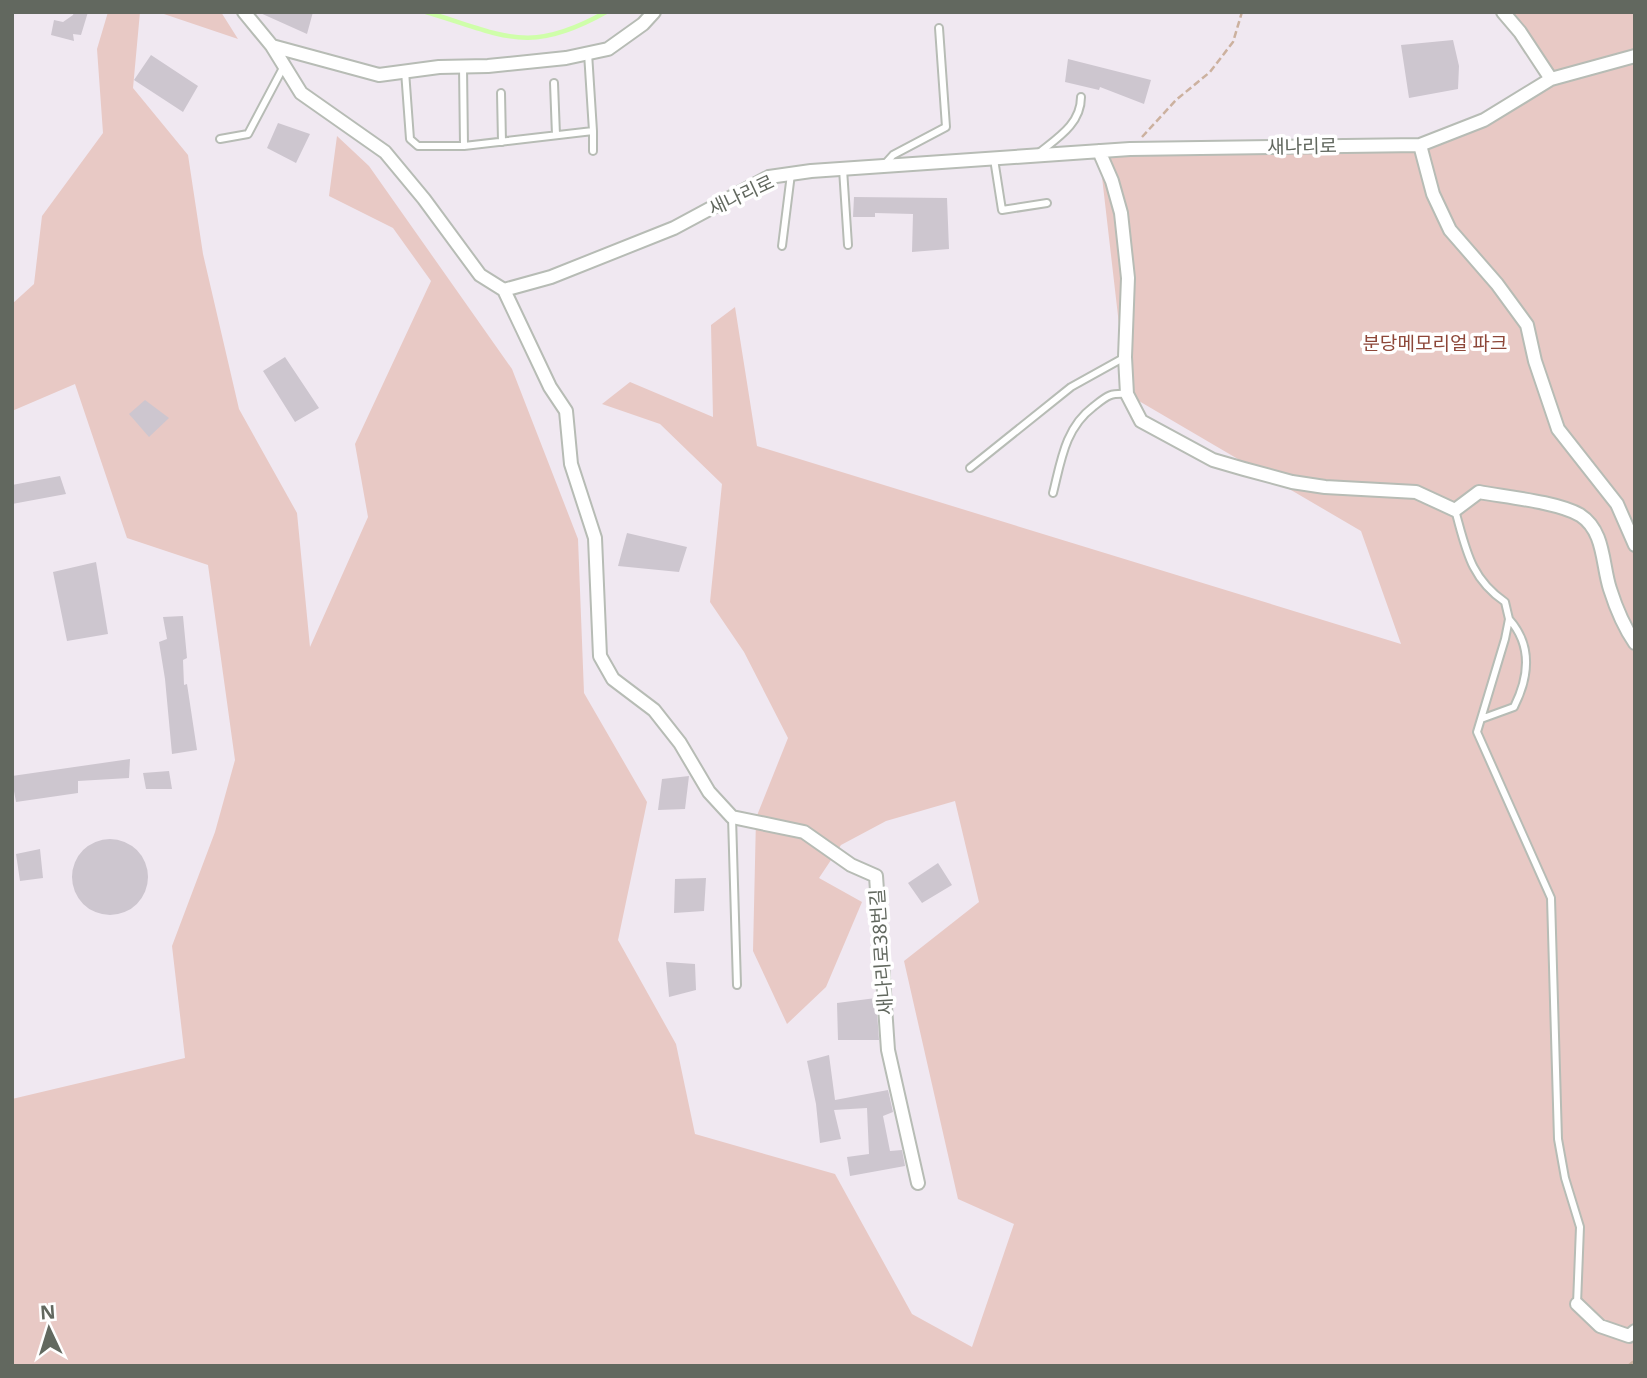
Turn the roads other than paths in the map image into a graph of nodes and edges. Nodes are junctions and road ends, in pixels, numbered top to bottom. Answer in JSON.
{"nodes":[{"id":1,"x":244,"y":12,"type":"edge"},
{"id":2,"x":654,"y":12,"type":"edge"},
{"id":3,"x":1503,"y":12,"type":"edge"},
{"id":4,"x":939,"y":28,"type":"dead end"},
{"id":5,"x":272,"y":46,"type":"junction"},
{"id":6,"x":588,"y":53,"type":"junction"},
{"id":7,"x":1635,"y":56,"type":"edge"},
{"id":8,"x":284,"y":65,"type":"junction"},
{"id":9,"x":463,"y":66,"type":"junction"},
{"id":10,"x":405,"y":71,"type":"junction"},
{"id":11,"x":1551,"y":79,"type":"junction"},
{"id":12,"x":554,"y":83,"type":"dead end"},
{"id":13,"x":502,"y":93,"type":"dead end"},
{"id":14,"x":1081,"y":97,"type":"dead end"},
{"id":15,"x":593,"y":131,"type":"junction"},
{"id":16,"x":556,"y":135,"type":"junction"},
{"id":17,"x":220,"y":139,"type":"dead end"},
{"id":18,"x":502,"y":142,"type":"junction"},
{"id":19,"x":1420,"y":145,"type":"junction"},
{"id":20,"x":464,"y":146,"type":"junction"},
{"id":21,"x":593,"y":151,"type":"dead end"},
{"id":22,"x":1099,"y":151,"type":"junction"},
{"id":23,"x":1036,"y":156,"type":"junction"},
{"id":24,"x":994,"y":159,"type":"junction"},
{"id":25,"x":883,"y":166,"type":"junction"},
{"id":26,"x":843,"y":169,"type":"junction"},
{"id":27,"x":791,"y":174,"type":"junction"},
{"id":28,"x":1047,"y":203,"type":"dead end"},
{"id":29,"x":848,"y":245,"type":"dead end"},
{"id":30,"x":782,"y":246,"type":"dead end"},
{"id":31,"x":504,"y":290,"type":"junction"},
{"id":32,"x":1125,"y":357,"type":"junction"},
{"id":33,"x":1127,"y":394,"type":"junction"},
{"id":34,"x":970,"y":468,"type":"dead end"},
{"id":35,"x":1053,"y":493,"type":"dead end"},
{"id":36,"x":1455,"y":510,"type":"junction"},
{"id":37,"x":1635,"y":545,"type":"edge"},
{"id":38,"x":1509,"y":619,"type":"junction"},
{"id":39,"x":1635,"y":643,"type":"edge"},
{"id":40,"x":1481,"y":719,"type":"junction"},
{"id":41,"x":732,"y":817,"type":"junction"},
{"id":42,"x":737,"y":985,"type":"dead end"},
{"id":43,"x":918,"y":1183,"type":"dead end"},
{"id":44,"x":1577,"y":1304,"type":"joint"},
{"id":45,"x":1635,"y":1331,"type":"edge"}],
"edges":[{"from":1,"to":5,"type":"street"},
{"from":2,"to":6,"type":"street"},
{"from":3,"to":11,"type":"street"},
{"from":4,"to":25,"type":"lane"},
{"from":5,"to":8,"type":"street"},
{"from":5,"to":10,"type":"street"},
{"from":6,"to":9,"type":"street"},
{"from":6,"to":15,"type":"lane"},
{"from":7,"to":11,"type":"street"},
{"from":8,"to":17,"type":"lane"},
{"from":8,"to":31,"type":"street"},
{"from":9,"to":10,"type":"street"},
{"from":9,"to":20,"type":"lane"},
{"from":10,"to":20,"type":"lane"},
{"from":11,"to":19,"type":"street"},
{"from":12,"to":16,"type":"lane"},
{"from":13,"to":18,"type":"lane"},
{"from":14,"to":23,"type":"lane"},
{"from":15,"to":16,"type":"lane"},
{"from":15,"to":21,"type":"lane"},
{"from":16,"to":18,"type":"lane"},
{"from":18,"to":20,"type":"lane"},
{"from":19,"to":22,"type":"street","name":"새나리로"},
{"from":19,"to":37,"type":"street"},
{"from":22,"to":23,"type":"street","name":"새나리로"},
{"from":22,"to":32,"type":"street"},
{"from":23,"to":24,"type":"street","name":"새나리로"},
{"from":24,"to":25,"type":"street","name":"새나리로"},
{"from":24,"to":28,"type":"lane"},
{"from":25,"to":26,"type":"street","name":"새나리로"},
{"from":26,"to":27,"type":"street","name":"새나리로"},
{"from":26,"to":29,"type":"lane"},
{"from":27,"to":30,"type":"lane"},
{"from":27,"to":31,"type":"street","name":"새나리로"},
{"from":31,"to":41,"type":"street"},
{"from":32,"to":33,"type":"street"},
{"from":32,"to":34,"type":"lane"},
{"from":33,"to":35,"type":"lane"},
{"from":33,"to":36,"type":"street"},
{"from":36,"to":38,"type":"lane"},
{"from":36,"to":39,"type":"street"},
{"from":38,"to":40,"type":"lane"},
{"from":38,"to":40,"type":"lane"},
{"from":40,"to":44,"type":"lane"},
{"from":41,"to":42,"type":"lane"},
{"from":41,"to":43,"type":"street","name":"새나리로38번길"},
{"from":44,"to":45,"type":"street"}]}
